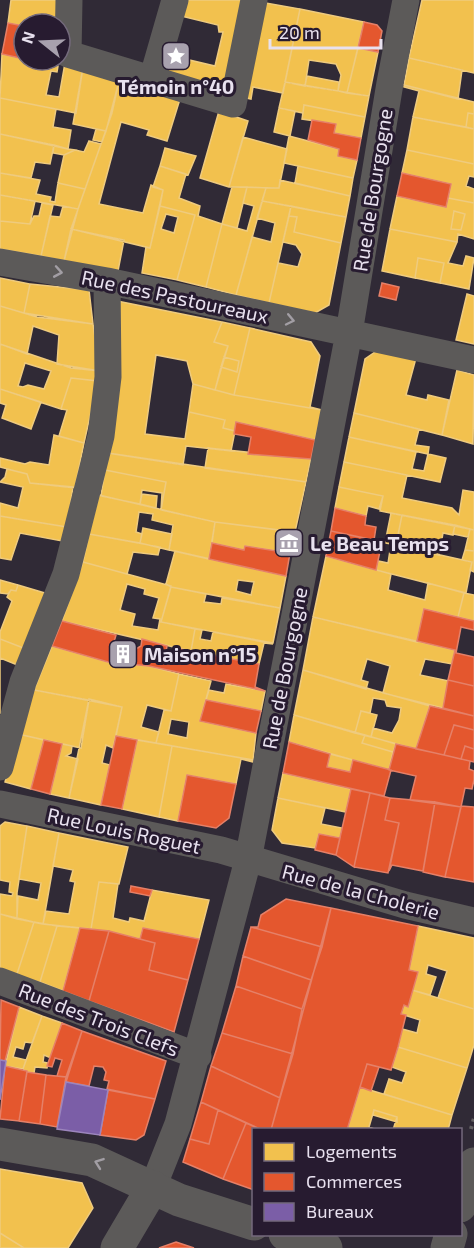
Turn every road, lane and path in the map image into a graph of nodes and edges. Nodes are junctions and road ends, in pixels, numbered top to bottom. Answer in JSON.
{"nodes":[{"id":1,"x":69,"y":0,"type":"edge"},
{"id":2,"x":175,"y":0,"type":"edge"},
{"id":3,"x":254,"y":0,"type":"edge"},
{"id":4,"x":406,"y":0,"type":"edge"},
{"id":5,"x":152,"y":80,"type":"junction"},
{"id":6,"x":0,"y":262,"type":"edge"},
{"id":7,"x":107,"y":281,"type":"junction"},
{"id":8,"x":349,"y":333,"type":"junction"},
{"id":9,"x":474,"y":360,"type":"edge"},
{"id":10,"x":0,"y":767,"type":"edge"},
{"id":11,"x":0,"y":804,"type":"edge"},
{"id":12,"x":248,"y":860,"type":"junction"},
{"id":13,"x":474,"y":921,"type":"edge"},
{"id":14,"x":0,"y":981,"type":"edge"},
{"id":15,"x":198,"y":1056,"type":"junction"},
{"id":16,"x":0,"y":1144,"type":"edge"},
{"id":17,"x":474,"y":1164,"type":"edge"},
{"id":18,"x":153,"y":1187,"type":"junction"},
{"id":19,"x":462,"y":1200,"type":"edge"},
{"id":20,"x":252,"y":1223,"type":"edge"},
{"id":21,"x":291,"y":1236,"type":"edge"},
{"id":22,"x":117,"y":1248,"type":"edge"},
{"id":23,"x":326,"y":1248,"type":"edge"}],
"edges":[{"from":1,"to":5,"type":"street"},
{"from":2,"to":5,"type":"street"},
{"from":3,"to":5,"type":"street"},
{"from":4,"to":8,"type":"street","name":"Rue de Bourgogne"},
{"from":6,"to":7,"type":"street","name":"Rue des Pastoureaux","one_way":true},
{"from":7,"to":8,"type":"street","name":"Rue des Pastoureaux","one_way":true},
{"from":7,"to":10,"type":"street"},
{"from":8,"to":9,"type":"street","name":"Rue des Pastoureaux"},
{"from":8,"to":12,"type":"street","name":"Rue de Bourgogne"},
{"from":11,"to":12,"type":"street","name":"Rue Louis Roguet"},
{"from":12,"to":13,"type":"street","name":"Rue de la Cholerie"},
{"from":12,"to":15,"type":"street","name":"Rue de Bourgogne"},
{"from":14,"to":15,"type":"street","name":"Rue des Trois Clefs"},
{"from":15,"to":18,"type":"street","name":"Rue de Bourgogne"},
{"from":18,"to":16,"type":"street","one_way":true},
{"from":17,"to":19,"type":"street"},
{"from":18,"to":20,"type":"street"},
{"from":18,"to":22,"type":"street","name":"Rue de Bourgogne"},
{"from":21,"to":23,"type":"street"}]}
